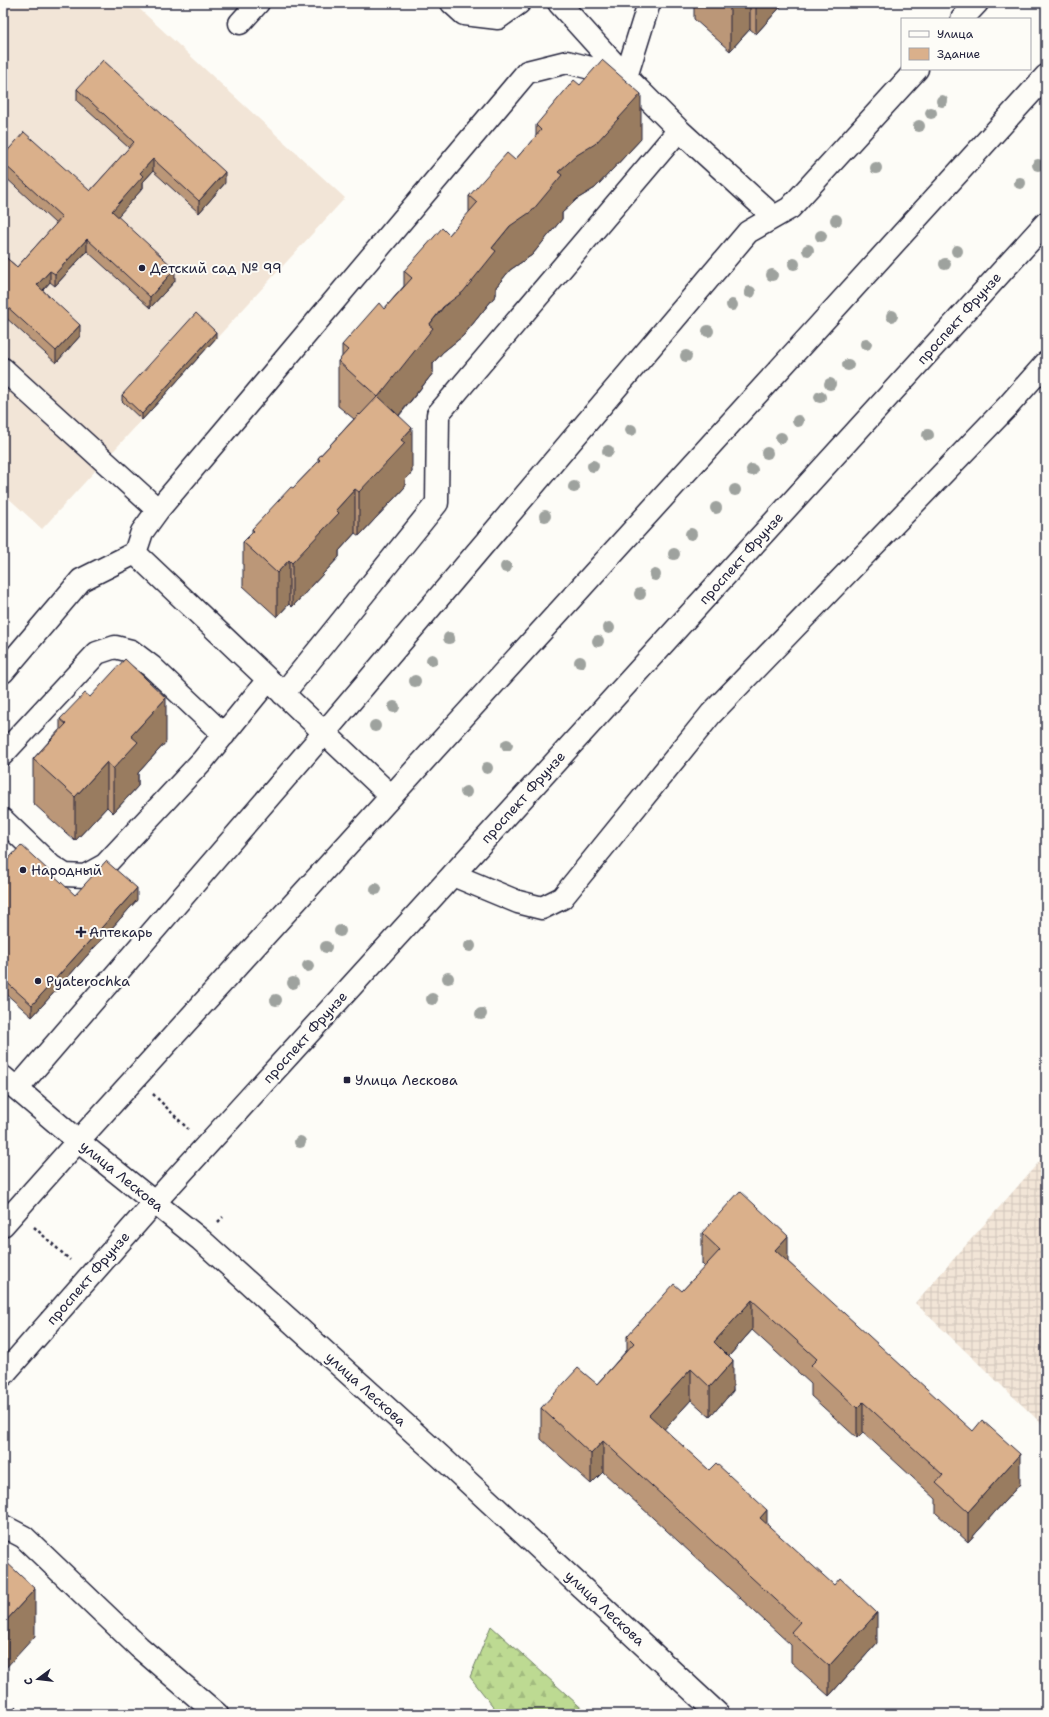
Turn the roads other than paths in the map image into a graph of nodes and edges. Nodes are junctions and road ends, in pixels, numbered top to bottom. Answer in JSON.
{"nodes":[{"id":1,"x":258,"y":3,"type":"edge"},
{"id":2,"x":452,"y":3,"type":"edge"},
{"id":3,"x":519,"y":3,"type":"edge"},
{"id":4,"x":559,"y":3,"type":"edge"},
{"id":5,"x":649,"y":3,"type":"edge"},
{"id":6,"x":977,"y":3,"type":"edge"},
{"id":7,"x":963,"y":18,"type":"edge"},
{"id":8,"x":240,"y":23,"type":"dead end"},
{"id":9,"x":916,"y":70,"type":"edge"},
{"id":10,"x":1046,"y":76,"type":"edge"},
{"id":11,"x":626,"y":77,"type":"junction"},
{"id":12,"x":679,"y":130,"type":"junction"},
{"id":13,"x":774,"y":217,"type":"junction"},
{"id":14,"x":1046,"y":223,"type":"edge"},
{"id":15,"x":1046,"y":363,"type":"edge"},
{"id":16,"x":3,"y":369,"type":"edge"},
{"id":17,"x":158,"y":510,"type":"junction"},
{"id":18,"x":135,"y":553,"type":"junction"},
{"id":19,"x":3,"y":672,"type":"edge"},
{"id":20,"x":276,"y":687,"type":"junction"},
{"id":21,"x":324,"y":733,"type":"junction"},
{"id":22,"x":224,"y":735,"type":"junction"},
{"id":23,"x":3,"y":754,"type":"edge"},
{"id":24,"x":391,"y":796,"type":"junction"},
{"id":25,"x":3,"y":820,"type":"edge"},
{"id":26,"x":453,"y":875,"type":"junction"},
{"id":27,"x":10,"y":1083,"type":"edge"},
{"id":28,"x":78,"y":1140,"type":"junction"},
{"id":29,"x":154,"y":1203,"type":"junction"},
{"id":30,"x":10,"y":1218,"type":"edge"},
{"id":31,"x":3,"y":1375,"type":"edge"},
{"id":32,"x":3,"y":1526,"type":"edge"},
{"id":33,"x":217,"y":1714,"type":"edge"},
{"id":34,"x":718,"y":1714,"type":"edge"}],
"edges":[{"from":1,"to":8,"type":"main road"},
{"from":2,"to":3,"type":"main road"},
{"from":4,"to":11,"type":"main road"},
{"from":5,"to":11,"type":"main road"},
{"from":6,"to":7,"type":"main road"},
{"from":9,"to":13,"type":"main road"},
{"from":10,"to":24,"type":"main road"},
{"from":11,"to":12,"type":"main road"},
{"from":11,"to":17,"type":"main road"},
{"from":12,"to":13,"type":"main road"},
{"from":12,"to":20,"type":"main road"},
{"from":13,"to":21,"type":"main road"},
{"from":14,"to":26,"type":"main road","name":"проспект Фрунзе"},
{"from":15,"to":26,"type":"main road"},
{"from":16,"to":17,"type":"main road"},
{"from":17,"to":18,"type":"main road"},
{"from":18,"to":19,"type":"main road"},
{"from":18,"to":20,"type":"main road"},
{"from":20,"to":21,"type":"main road"},
{"from":20,"to":22,"type":"main road"},
{"from":21,"to":24,"type":"main road"},
{"from":21,"to":27,"type":"main road"},
{"from":22,"to":23,"type":"main road"},
{"from":22,"to":25,"type":"main road"},
{"from":24,"to":28,"type":"main road"},
{"from":26,"to":29,"type":"main road","name":"проспект Фрунзе"},
{"from":27,"to":28,"type":"main road","name":"улица Лескова"},
{"from":28,"to":29,"type":"main road","name":"улица Лескова"},
{"from":28,"to":30,"type":"main road"},
{"from":29,"to":31,"type":"main road","name":"проспект Фрунзе"},
{"from":29,"to":34,"type":"main road","name":"улица Лескова"},
{"from":32,"to":33,"type":"main road"}]}
